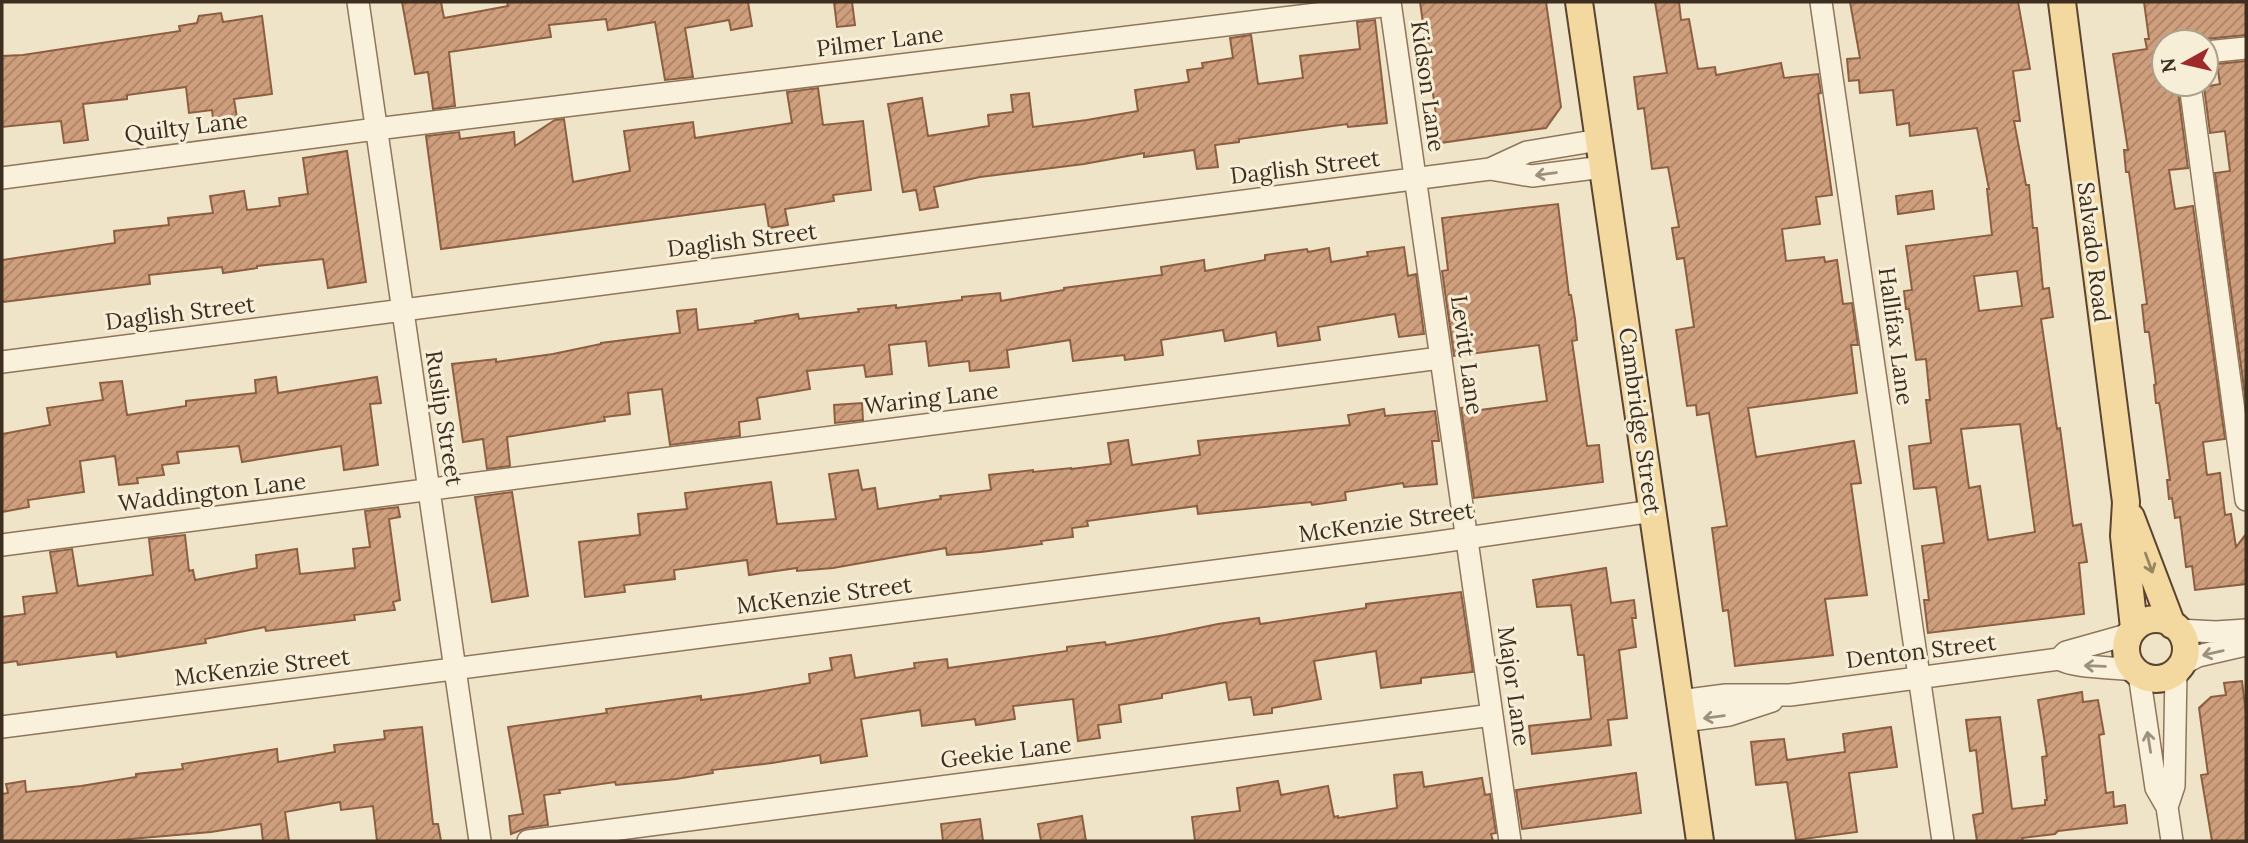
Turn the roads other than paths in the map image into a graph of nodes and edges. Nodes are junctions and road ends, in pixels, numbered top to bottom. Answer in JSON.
{"nodes":[{"id":1,"x":358,"y":2,"type":"edge"},
{"id":2,"x":1579,"y":2,"type":"edge"},
{"id":3,"x":1821,"y":2,"type":"edge"},
{"id":4,"x":2062,"y":2,"type":"edge"},
{"id":5,"x":1390,"y":3,"type":"edge"},
{"id":6,"x":2246,"y":48,"type":"edge"},
{"id":7,"x":2220,"y":51,"type":"edge"},
{"id":8,"x":2192,"y":98,"type":"edge"},
{"id":9,"x":376,"y":129,"type":"junction"},
{"id":10,"x":1600,"y":140,"type":"junction"},
{"id":11,"x":1603,"y":167,"type":"junction"},
{"id":12,"x":1490,"y":169,"type":"junction"},
{"id":13,"x":2,"y":178,"type":"edge"},
{"id":14,"x":1415,"y":179,"type":"junction"},
{"id":15,"x":402,"y":310,"type":"junction"},
{"id":16,"x":1440,"y":358,"type":"junction"},
{"id":17,"x":2,"y":362,"type":"edge"},
{"id":18,"x":429,"y":490,"type":"junction"},
{"id":19,"x":2246,"y":500,"type":"edge"},
{"id":20,"x":2126,"y":502,"type":"junction"},
{"id":21,"x":1653,"y":511,"type":"junction"},
{"id":22,"x":1466,"y":538,"type":"junction"},
{"id":23,"x":2,"y":545,"type":"edge"},
{"id":24,"x":2175,"y":627,"type":"junction"},
{"id":25,"x":2246,"y":630,"type":"edge"},
{"id":26,"x":2132,"y":631,"type":"junction"},
{"id":27,"x":2246,"y":645,"type":"edge"},
{"id":28,"x":2059,"y":659,"type":"junction"},
{"id":29,"x":2178,"y":668,"type":"junction"},
{"id":30,"x":455,"y":670,"type":"junction"},
{"id":31,"x":2136,"y":672,"type":"junction"},
{"id":32,"x":1918,"y":678,"type":"junction"},
{"id":33,"x":1682,"y":711,"type":"junction"},
{"id":34,"x":1492,"y":715,"type":"junction"},
{"id":35,"x":2,"y":727,"type":"edge"},
{"id":36,"x":2168,"y":807,"type":"junction"},
{"id":37,"x":480,"y":841,"type":"edge"},
{"id":38,"x":528,"y":841,"type":"edge"},
{"id":39,"x":1510,"y":841,"type":"edge"},
{"id":40,"x":1700,"y":841,"type":"edge"},
{"id":41,"x":1942,"y":841,"type":"edge"},
{"id":42,"x":2172,"y":841,"type":"edge"}],
"edges":[{"from":1,"to":9,"type":"street","name":"Ruslip Street"},
{"from":2,"to":10,"type":"main road","name":"Cambridge Street"},
{"from":3,"to":32,"type":"street","name":"Hallifax Lane"},
{"from":4,"to":20,"type":"main road","name":"Salvado Road"},
{"from":5,"to":9,"type":"street","name":"Pilmer Lane"},
{"from":5,"to":14,"type":"street","name":"Kidson Lane"},
{"from":6,"to":7,"type":"street"},
{"from":8,"to":19,"type":"street"},
{"from":9,"to":13,"type":"street","name":"Quilty Lane"},
{"from":9,"to":15,"type":"street","name":"Ruslip Street"},
{"from":10,"to":11,"type":"main road","name":"Cambridge Street"},
{"from":10,"to":12,"type":"street","name":"Daglish Street"},
{"from":11,"to":12,"type":"street","name":"Daglish Street","one_way":true},
{"from":11,"to":21,"type":"main road","name":"Cambridge Street"},
{"from":12,"to":14,"type":"street","name":"Daglish Street"},
{"from":14,"to":15,"type":"street","name":"Daglish Street"},
{"from":14,"to":16,"type":"street","name":"Levitt Lane"},
{"from":15,"to":17,"type":"street","name":"Daglish Street"},
{"from":15,"to":18,"type":"street","name":"Ruslip Street"},
{"from":16,"to":18,"type":"street","name":"Waring Lane"},
{"from":16,"to":22,"type":"street","name":"Levitt Lane"},
{"from":18,"to":23,"type":"street","name":"Waddington Lane"},
{"from":18,"to":30,"type":"street","name":"Ruslip Street"},
{"from":20,"to":24,"type":"main road","name":"Salvado Road","one_way":true},
{"from":20,"to":26,"type":"main road","name":"Salvado Road"},
{"from":21,"to":22,"type":"street","name":"McKenzie Street"},
{"from":21,"to":33,"type":"main road","name":"Cambridge Street"},
{"from":22,"to":30,"type":"street","name":"McKenzie Street"},
{"from":22,"to":34,"type":"street","name":"Major Lane"},
{"from":24,"to":25,"type":"street"},
{"from":24,"to":26,"type":"main road"},
{"from":24,"to":29,"type":"main road"},
{"from":26,"to":28,"type":"street","name":"Denton Street"},
{"from":26,"to":31,"type":"main road"},
{"from":27,"to":29,"type":"street","one_way":true},
{"from":31,"to":28,"type":"street","name":"Denton Street","one_way":true},
{"from":28,"to":32,"type":"street","name":"Denton Street"},
{"from":29,"to":31,"type":"main road"},
{"from":29,"to":36,"type":"street"},
{"from":30,"to":35,"type":"street","name":"McKenzie Street"},
{"from":30,"to":37,"type":"street","name":"Ruslip Street"},
{"from":36,"to":31,"type":"street","one_way":true},
{"from":32,"to":33,"type":"street","name":"Denton Street"},
{"from":32,"to":41,"type":"street","name":"Hallifax Lane"},
{"from":33,"to":40,"type":"main road","name":"Cambridge Street"},
{"from":34,"to":38,"type":"street","name":"Geekie Lane"},
{"from":34,"to":39,"type":"street","name":"Major Lane"},
{"from":36,"to":42,"type":"street"}]}
